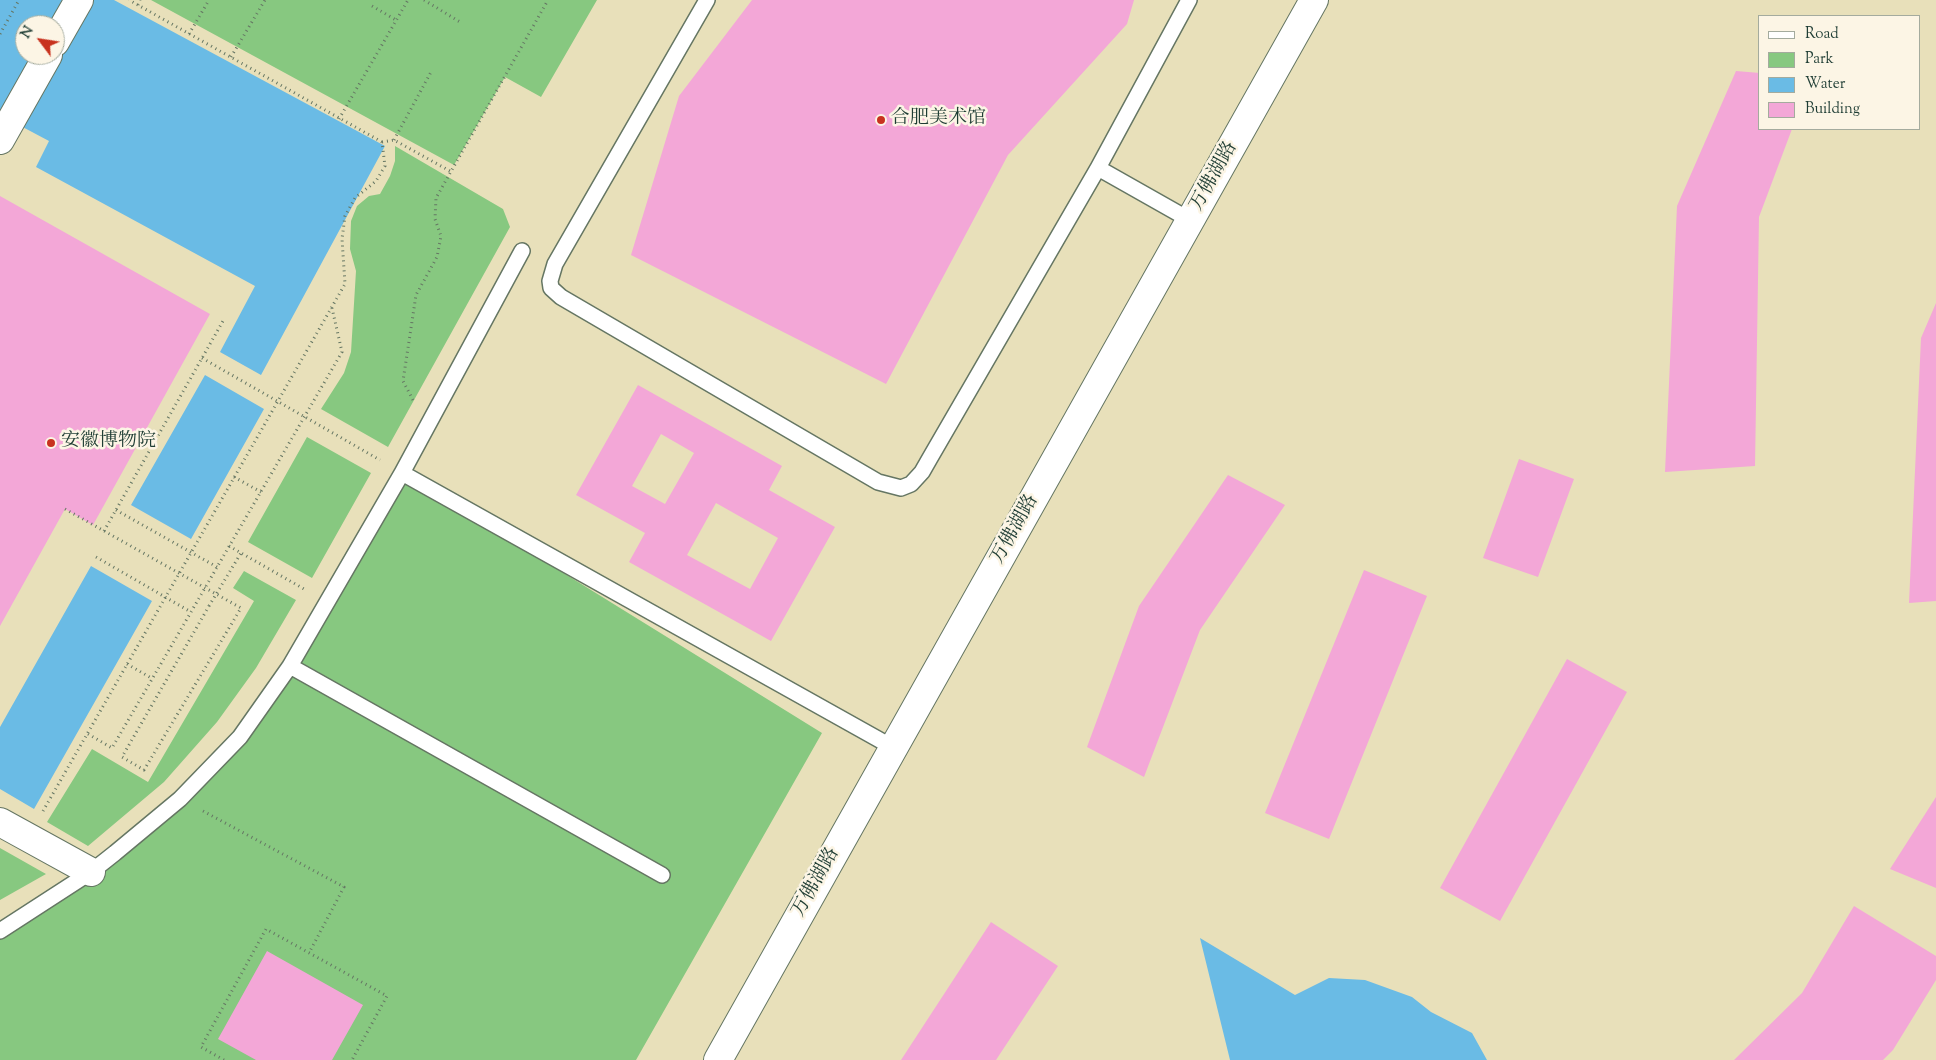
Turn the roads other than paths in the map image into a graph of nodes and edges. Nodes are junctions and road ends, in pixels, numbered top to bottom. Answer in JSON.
{"nodes":[{"id":1,"x":79,"y":0,"type":"edge"},
{"id":2,"x":707,"y":0,"type":"edge"},
{"id":3,"x":1189,"y":0,"type":"edge"},
{"id":4,"x":1314,"y":0,"type":"edge"},
{"id":5,"x":65,"y":24,"type":"edge"},
{"id":6,"x":42,"y":65,"type":"edge"},
{"id":7,"x":0,"y":140,"type":"edge"},
{"id":8,"x":1098,"y":168,"type":"junction"},
{"id":9,"x":1190,"y":220,"type":"junction"},
{"id":10,"x":522,"y":251,"type":"dead end"},
{"id":11,"x":402,"y":472,"type":"junction"},
{"id":12,"x":290,"y":666,"type":"junction"},
{"id":13,"x":894,"y":748,"type":"junction"},
{"id":14,"x":0,"y":822,"type":"edge"},
{"id":15,"x":91,"y":872,"type":"junction"},
{"id":16,"x":662,"y":875,"type":"dead end"},
{"id":17,"x":0,"y":931,"type":"edge"},
{"id":18,"x":718,"y":1060,"type":"edge"}],
"edges":[{"from":1,"to":5,"type":"street"},
{"from":2,"to":8,"type":"lane"},
{"from":3,"to":8,"type":"lane"},
{"from":4,"to":9,"type":"street","name":"万佛湖路"},
{"from":6,"to":7,"type":"street"},
{"from":8,"to":9,"type":"lane"},
{"from":9,"to":13,"type":"street","name":"万佛湖路"},
{"from":10,"to":11,"type":"lane"},
{"from":11,"to":12,"type":"lane"},
{"from":11,"to":13,"type":"lane"},
{"from":12,"to":15,"type":"lane"},
{"from":12,"to":16,"type":"lane"},
{"from":13,"to":18,"type":"street","name":"万佛湖路"},
{"from":14,"to":15,"type":"street"},
{"from":15,"to":17,"type":"lane"}]}
